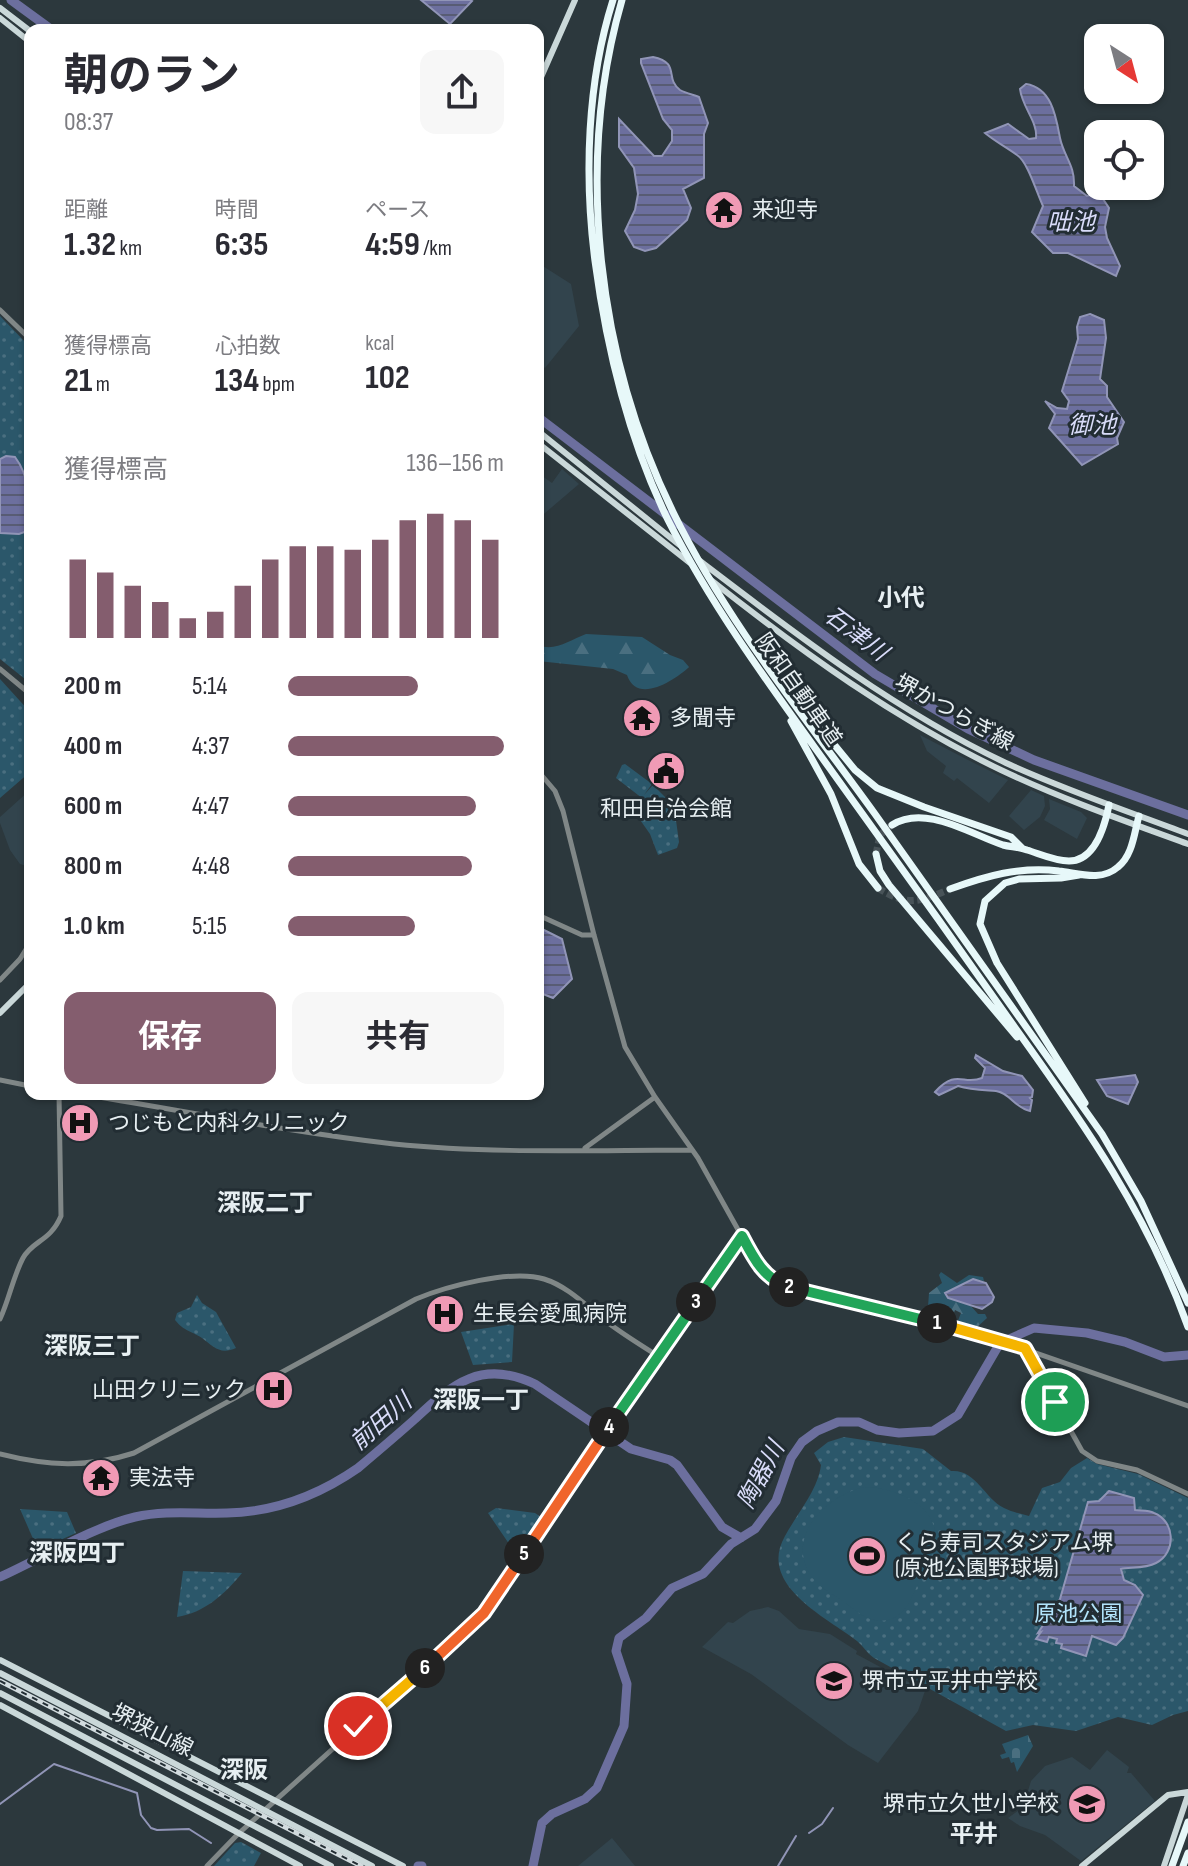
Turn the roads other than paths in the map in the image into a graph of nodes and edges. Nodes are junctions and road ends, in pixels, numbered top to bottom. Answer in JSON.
{"nodes":[{"id":1,"x":575,"y":0,"type":"edge"},
{"id":2,"x":613,"y":0,"type":"edge"},
{"id":3,"x":622,"y":0,"type":"edge"},
{"id":4,"x":0,"y":8,"type":"edge"},
{"id":5,"x":0,"y":18,"type":"edge"},
{"id":6,"x":18,"y":23,"type":"junction"},
{"id":7,"x":24,"y":27,"type":"edge"},
{"id":8,"x":24,"y":32,"type":"edge"},
{"id":9,"x":544,"y":70,"type":"edge"},
{"id":10,"x":0,"y":310,"type":"edge"},
{"id":11,"x":24,"y":333,"type":"edge"},
{"id":12,"x":632,"y":418,"type":"junction"},
{"id":13,"x":544,"y":436,"type":"edge"},
{"id":14,"x":544,"y":448,"type":"edge"},
{"id":15,"x":755,"y":654,"type":"junction"},
{"id":16,"x":0,"y":669,"type":"edge"},
{"id":17,"x":24,"y":689,"type":"edge"},
{"id":18,"x":784,"y":705,"type":"junction"},
{"id":19,"x":544,"y":778,"type":"edge"},
{"id":20,"x":1109,"y":805,"type":"junction"},
{"id":21,"x":1107,"y":815,"type":"junction"},
{"id":22,"x":1139,"y":816,"type":"junction"},
{"id":23,"x":892,"y":825,"type":"dead end"},
{"id":24,"x":1136,"y":825,"type":"junction"},
{"id":25,"x":1188,"y":834,"type":"edge"},
{"id":26,"x":1188,"y":844,"type":"edge"},
{"id":27,"x":1022,"y":848,"type":"junction"},
{"id":28,"x":876,"y":854,"type":"dead end"},
{"id":29,"x":1079,"y":875,"type":"junction"},
{"id":30,"x":878,"y":888,"type":"tunnel mouth"},
{"id":31,"x":950,"y":889,"type":"tunnel mouth"},
{"id":32,"x":544,"y":918,"type":"edge"},
{"id":33,"x":594,"y":935,"type":"junction"},
{"id":34,"x":24,"y":953,"type":"edge"},
{"id":35,"x":0,"y":980,"type":"edge"},
{"id":36,"x":24,"y":989,"type":"edge"},
{"id":37,"x":0,"y":1013,"type":"edge"},
{"id":38,"x":0,"y":1080,"type":"edge"},
{"id":39,"x":24,"y":1085,"type":"edge"},
{"id":40,"x":1061,"y":1092,"type":"junction"},
{"id":41,"x":655,"y":1097,"type":"junction"},
{"id":42,"x":59,"y":1100,"type":"edge"},
{"id":43,"x":116,"y":1100,"type":"edge"},
{"id":44,"x":1102,"y":1134,"type":"junction"},
{"id":45,"x":583,"y":1150,"type":"junction"},
{"id":46,"x":693,"y":1150,"type":"junction"},
{"id":47,"x":742,"y":1236,"type":"junction"},
{"id":48,"x":1185,"y":1307,"type":"edge"},
{"id":49,"x":0,"y":1319,"type":"edge"},
{"id":50,"x":1188,"y":1327,"type":"edge"},
{"id":51,"x":1025,"y":1348,"type":"junction"},
{"id":52,"x":658,"y":1356,"type":"junction"},
{"id":53,"x":1188,"y":1406,"type":"edge"},
{"id":54,"x":0,"y":1454,"type":"edge"},
{"id":55,"x":1188,"y":1494,"type":"edge"},
{"id":56,"x":0,"y":1660,"type":"edge"},
{"id":57,"x":0,"y":1673,"type":"edge"},
{"id":58,"x":0,"y":1693,"type":"edge"},
{"id":59,"x":0,"y":1705,"type":"edge"},
{"id":60,"x":1188,"y":1793,"type":"edge"},
{"id":61,"x":276,"y":1800,"type":"junction"},
{"id":62,"x":1188,"y":1822,"type":"edge"},
{"id":63,"x":238,"y":1834,"type":"junction"},
{"id":64,"x":1188,"y":1853,"type":"edge"},
{"id":65,"x":207,"y":1866,"type":"edge"},
{"id":66,"x":300,"y":1866,"type":"edge"},
{"id":67,"x":331,"y":1866,"type":"edge"},
{"id":68,"x":372,"y":1866,"type":"edge"},
{"id":69,"x":403,"y":1866,"type":"edge"},
{"id":70,"x":1082,"y":1866,"type":"edge"},
{"id":71,"x":1164,"y":1866,"type":"edge"},
{"id":72,"x":1172,"y":1866,"type":"edge"},
{"id":73,"x":1183,"y":1866,"type":"edge"}],
"edges":[{"from":1,"to":9,"type":"main road"},
{"from":2,"to":12,"type":"highway","name":"阪和自動車道"},
{"from":3,"to":12,"type":"highway","name":"阪和自動車道"},
{"from":4,"to":6,"type":"main road"},
{"from":5,"to":6,"type":"main road"},
{"from":6,"to":7,"type":"main road"},
{"from":6,"to":8,"type":"main road"},
{"from":10,"to":11,"type":"street"},
{"from":12,"to":15,"type":"highway","name":"阪和自動車道"},
{"from":13,"to":20,"type":"main road","name":"堺かつらぎ線"},
{"from":14,"to":21,"type":"main road","name":"堺かつらぎ線"},
{"from":15,"to":18,"type":"highway","name":"阪和自動車道"},
{"from":15,"to":27,"type":"highway"},
{"from":15,"to":44,"type":"highway","name":"阪和自動車道"},
{"from":16,"to":17,"type":"street"},
{"from":18,"to":30,"type":"highway"},
{"from":18,"to":40,"type":"highway","name":"阪和自動車道"},
{"from":19,"to":33,"type":"street"},
{"from":20,"to":21,"type":"highway"},
{"from":20,"to":22,"type":"main road","name":"堺かつらぎ線"},
{"from":21,"to":24,"type":"main road","name":"堺かつらぎ線"},
{"from":21,"to":27,"type":"highway"},
{"from":22,"to":24,"type":"highway"},
{"from":22,"to":25,"type":"main road","name":"堺かつらぎ線"},
{"from":23,"to":27,"type":"highway"},
{"from":24,"to":26,"type":"main road","name":"堺かつらぎ線"},
{"from":24,"to":29,"type":"highway"},
{"from":28,"to":40,"type":"highway"},
{"from":29,"to":31,"type":"highway"},
{"from":29,"to":44,"type":"highway"},
{"from":32,"to":33,"type":"street"},
{"from":33,"to":41,"type":"street"},
{"from":34,"to":35,"type":"street"},
{"from":36,"to":37,"type":"main road"},
{"from":38,"to":39,"type":"street"},
{"from":40,"to":48,"type":"highway","name":"阪和自動車道"},
{"from":41,"to":45,"type":"street"},
{"from":41,"to":46,"type":"street"},
{"from":42,"to":49,"type":"street"},
{"from":43,"to":45,"type":"street"},
{"from":44,"to":48,"type":"highway","name":"阪和自動車道"},
{"from":45,"to":46,"type":"street"},
{"from":46,"to":47,"type":"street"},
{"from":47,"to":51,"type":"street"},
{"from":47,"to":52,"type":"street"},
{"from":48,"to":50,"type":"highway","name":"阪和自動車道"},
{"from":51,"to":53,"type":"street"},
{"from":51,"to":55,"type":"street"},
{"from":52,"to":54,"type":"street"},
{"from":52,"to":61,"type":"street"},
{"from":56,"to":61,"type":"main road"},
{"from":57,"to":68,"type":"main road","name":"堺狭山線"},
{"from":58,"to":67,"type":"main road","name":"堺狭山線"},
{"from":59,"to":63,"type":"main road"},
{"from":60,"to":70,"type":"main road"},
{"from":60,"to":71,"type":"main road"},
{"from":61,"to":63,"type":"street"},
{"from":61,"to":69,"type":"main road"},
{"from":62,"to":72,"type":"highway"},
{"from":63,"to":65,"type":"street"},
{"from":63,"to":66,"type":"main road"},
{"from":64,"to":73,"type":"highway"}]}
